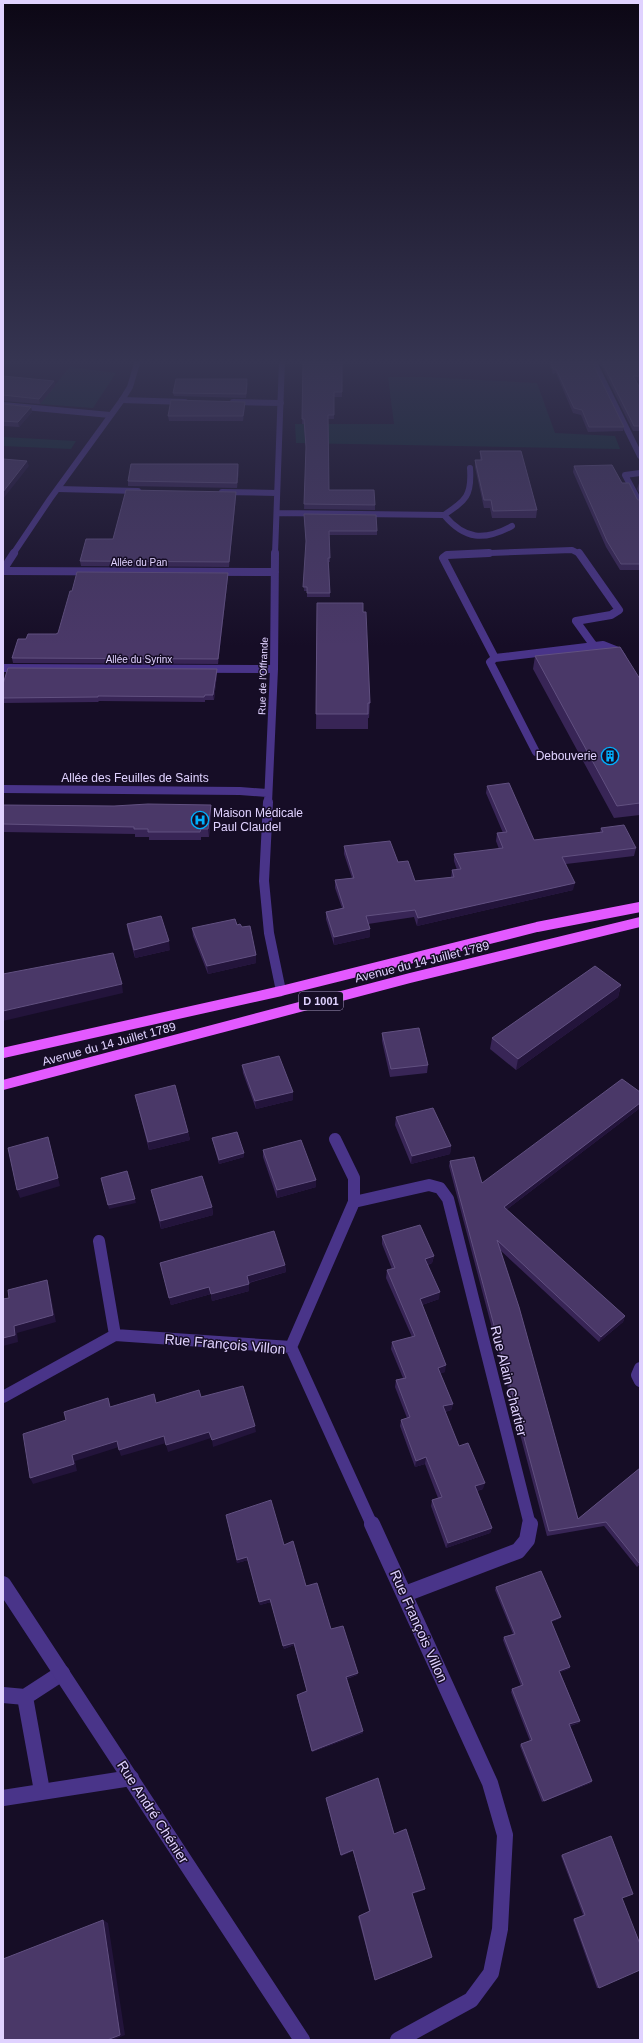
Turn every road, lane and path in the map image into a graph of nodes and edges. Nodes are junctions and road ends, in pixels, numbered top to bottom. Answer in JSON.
{"nodes":[{"id":1,"x":82,"y":455,"type":"edge"},
{"id":2,"x":279,"y":455,"type":"edge"},
{"id":3,"x":470,"y":468,"type":"dead end"},
{"id":4,"x":640,"y":473,"type":"edge"},
{"id":5,"x":58,"y":489,"type":"junction"},
{"id":6,"x":145,"y":491,"type":"edge"},
{"id":7,"x":214,"y":492,"type":"edge"},
{"id":8,"x":277,"y":492,"type":"junction"},
{"id":9,"x":640,"y":503,"type":"edge"},
{"id":10,"x":277,"y":513,"type":"junction"},
{"id":11,"x":444,"y":515,"type":"junction"},
{"id":12,"x":512,"y":526,"type":"dead end"},
{"id":13,"x":3,"y":570,"type":"edge"},
{"id":14,"x":275,"y":572,"type":"junction"},
{"id":15,"x":594,"y":646,"type":"junction"},
{"id":16,"x":495,"y":658,"type":"junction"},
{"id":17,"x":627,"y":664,"type":"edge"},
{"id":18,"x":3,"y":668,"type":"edge"},
{"id":19,"x":274,"y":669,"type":"junction"},
{"id":20,"x":536,"y":752,"type":"dead end"},
{"id":21,"x":3,"y":789,"type":"edge"},
{"id":22,"x":267,"y":793,"type":"junction"},
{"id":23,"x":640,"y":907,"type":"edge"},
{"id":24,"x":640,"y":922,"type":"edge"},
{"id":25,"x":281,"y":991,"type":"junction"},
{"id":26,"x":3,"y":1054,"type":"edge"},
{"id":27,"x":3,"y":1085,"type":"edge"},
{"id":28,"x":335,"y":1139,"type":"dead end"},
{"id":29,"x":354,"y":1202,"type":"junction"},
{"id":30,"x":99,"y":1241,"type":"dead end"},
{"id":31,"x":116,"y":1335,"type":"junction"},
{"id":32,"x":291,"y":1347,"type":"junction"},
{"id":33,"x":640,"y":1368,"type":"edge"},
{"id":34,"x":640,"y":1381,"type":"edge"},
{"id":35,"x":3,"y":1397,"type":"edge"},
{"id":36,"x":3,"y":1584,"type":"edge"},
{"id":37,"x":405,"y":1594,"type":"junction"},
{"id":38,"x":62,"y":1673,"type":"junction"},
{"id":39,"x":3,"y":1695,"type":"edge"},
{"id":40,"x":25,"y":1697,"type":"junction"},
{"id":41,"x":131,"y":1778,"type":"junction"},
{"id":42,"x":42,"y":1791,"type":"junction"},
{"id":43,"x":3,"y":1798,"type":"edge"},
{"id":44,"x":297,"y":2038,"type":"edge"},
{"id":45,"x":398,"y":2040,"type":"edge"}],
"edges":[{"from":1,"to":5,"type":"street"},
{"from":2,"to":8,"type":"street","name":"Rue de l'Offrande"},
{"from":3,"to":11,"type":"street"},
{"from":4,"to":9,"type":"street"},
{"from":5,"to":6,"type":"street"},
{"from":5,"to":13,"type":"street"},
{"from":7,"to":8,"type":"street"},
{"from":8,"to":10,"type":"street","name":"Rue de l'Offrande"},
{"from":10,"to":11,"type":"street"},
{"from":10,"to":14,"type":"street","name":"Rue de l'Offrande"},
{"from":11,"to":12,"type":"street"},
{"from":13,"to":14,"type":"street","name":"Allée du Pan"},
{"from":14,"to":19,"type":"street","name":"Rue de l'Offrande"},
{"from":15,"to":16,"type":"street"},
{"from":15,"to":16,"type":"street"},
{"from":15,"to":17,"type":"street"},
{"from":16,"to":20,"type":"street"},
{"from":18,"to":19,"type":"street","name":"Allée du Syrinx"},
{"from":19,"to":22,"type":"street","name":"Rue de l'Offrande"},
{"from":21,"to":22,"type":"street","name":"Allée des Feuilles de Saints"},
{"from":22,"to":25,"type":"street","name":"Rue de l'Offrande"},
{"from":23,"to":25,"type":"main road","name":"Avenue du 14 Juillet 1789","number":"D 1001"},
{"from":24,"to":27,"type":"main road","name":"Avenue du 14 Juillet 1789","number":"D 1001"},
{"from":25,"to":26,"type":"main road","name":"Avenue du 14 Juillet 1789","number":"D 1001"},
{"from":28,"to":29,"type":"street"},
{"from":29,"to":32,"type":"street"},
{"from":29,"to":37,"type":"street","name":"Rue Alain Chartier"},
{"from":30,"to":31,"type":"street"},
{"from":31,"to":32,"type":"street","name":"Rue François Villon"},
{"from":31,"to":35,"type":"street"},
{"from":32,"to":37,"type":"street","name":"Rue François Villon"},
{"from":33,"to":34,"type":"street"},
{"from":36,"to":38,"type":"street","name":"Rue André Chénier"},
{"from":37,"to":45,"type":"street","name":"Rue François Villon"},
{"from":38,"to":40,"type":"street"},
{"from":38,"to":41,"type":"street","name":"Rue André Chénier"},
{"from":39,"to":40,"type":"street"},
{"from":40,"to":42,"type":"street"},
{"from":41,"to":42,"type":"street"},
{"from":41,"to":44,"type":"street","name":"Rue André Chénier"},
{"from":42,"to":43,"type":"street"}]}
